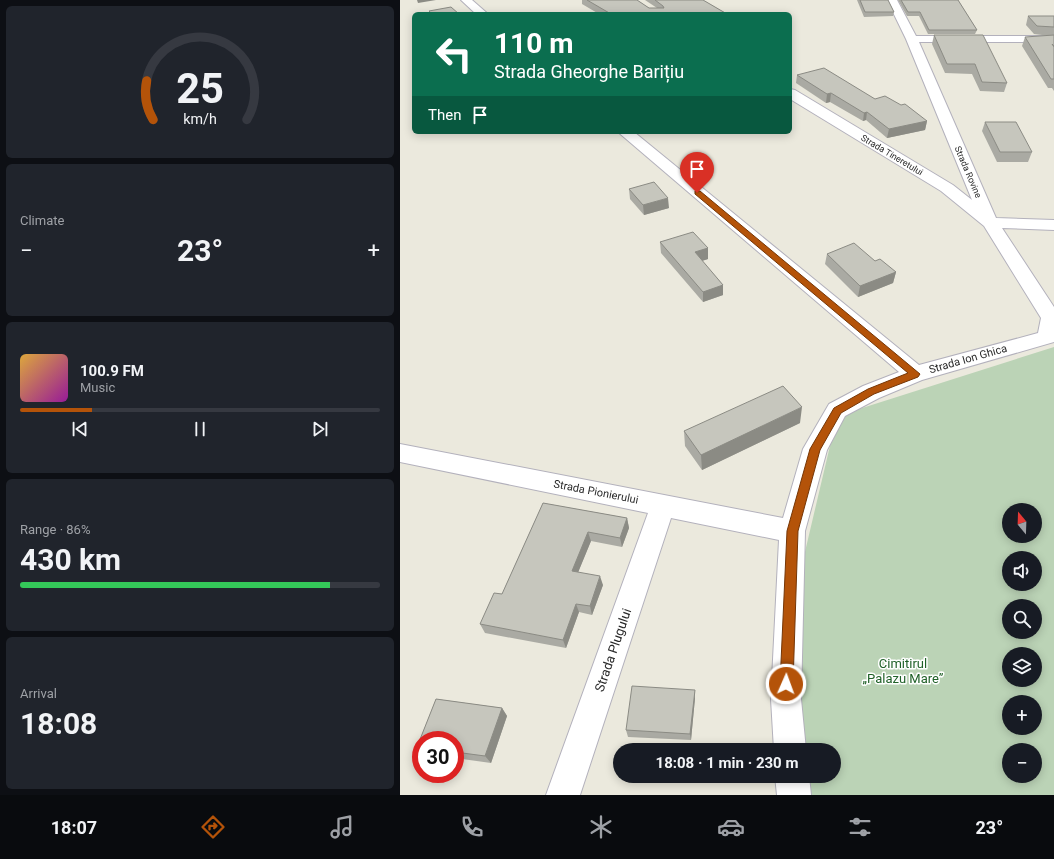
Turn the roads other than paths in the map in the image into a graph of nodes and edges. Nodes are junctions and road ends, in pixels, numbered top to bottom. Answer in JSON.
{"nodes":[{"id":1,"x":466,"y":0,"type":"edge"},
{"id":2,"x":892,"y":0,"type":"edge"},
{"id":3,"x":481,"y":12,"type":"edge"},
{"id":4,"x":912,"y":39,"type":"junction"},
{"id":5,"x":1054,"y":39,"type":"edge"},
{"id":6,"x":792,"y":94,"type":"edge"},
{"id":7,"x":627,"y":134,"type":"edge"},
{"id":8,"x":990,"y":223,"type":"junction"},
{"id":9,"x":1054,"y":225,"type":"edge"},
{"id":10,"x":1047,"y":337,"type":"joint"},
{"id":11,"x":915,"y":374,"type":"junction"},
{"id":12,"x":400,"y":453,"type":"edge"},
{"id":13,"x":662,"y":505,"type":"junction"},
{"id":14,"x":792,"y":531,"type":"junction"},
{"id":15,"x":789,"y":743,"type":"edge"},
{"id":16,"x":793,"y":783,"type":"edge"},
{"id":17,"x":563,"y":795,"type":"edge"},
{"id":18,"x":794,"y":795,"type":"edge"}],
"edges":[{"from":1,"to":3,"type":"street"},
{"from":2,"to":4,"type":"street","name":"Strada Rovine"},
{"from":4,"to":5,"type":"street"},
{"from":4,"to":8,"type":"street","name":"Strada Rovine"},
{"from":6,"to":8,"type":"street","name":"Strada Tineretului"},
{"from":7,"to":11,"type":"street"},
{"from":8,"to":9,"type":"street"},
{"from":8,"to":10,"type":"street","name":"Strada Rovine"},
{"from":10,"to":11,"type":"street","name":"Strada Ion Ghica"},
{"from":11,"to":14,"type":"street","name":"Strada Ion Ghica"},
{"from":12,"to":13,"type":"street","name":"Strada Pionierului"},
{"from":13,"to":14,"type":"street","name":"Strada Pionierului"},
{"from":13,"to":17,"type":"street","name":"Strada Plugului"},
{"from":14,"to":15,"type":"street","name":"Strada Ion Ghica"},
{"from":16,"to":18,"type":"street"}]}
